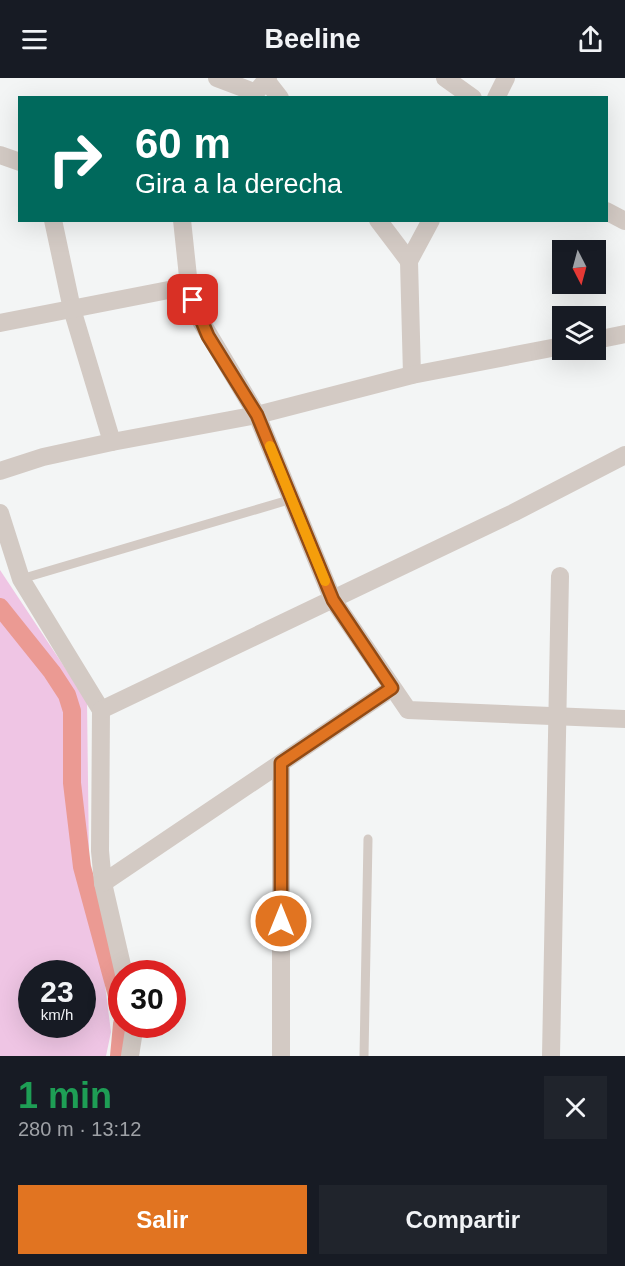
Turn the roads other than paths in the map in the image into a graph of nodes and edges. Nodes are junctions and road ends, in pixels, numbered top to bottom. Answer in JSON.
{"nodes":[{"id":1,"x":217,"y":78,"type":"edge"},
{"id":2,"x":445,"y":78,"type":"edge"},
{"id":3,"x":506,"y":78,"type":"edge"},
{"id":4,"x":260,"y":87,"type":"edge"},
{"id":5,"x":276,"y":96,"type":"edge"},
{"id":6,"x":469,"y":96,"type":"edge"},
{"id":7,"x":497,"y":96,"type":"edge"},
{"id":8,"x":0,"y":154,"type":"edge"},
{"id":9,"x":18,"y":161,"type":"edge"},
{"id":10,"x":608,"y":212,"type":"edge"},
{"id":11,"x":625,"y":221,"type":"edge"},
{"id":12,"x":53,"y":222,"type":"edge"},
{"id":13,"x":182,"y":222,"type":"edge"},
{"id":14,"x":380,"y":222,"type":"edge"},
{"id":15,"x":430,"y":222,"type":"edge"},
{"id":16,"x":409,"y":261,"type":"junction"},
{"id":17,"x":189,"y":286,"type":"junction"},
{"id":18,"x":72,"y":309,"type":"junction"},
{"id":19,"x":0,"y":323,"type":"edge"},
{"id":20,"x":625,"y":334,"type":"edge"},
{"id":21,"x":606,"y":338,"type":"edge"},
{"id":22,"x":552,"y":348,"type":"edge"},
{"id":23,"x":412,"y":375,"type":"junction"},
{"id":24,"x":257,"y":415,"type":"junction"},
{"id":25,"x":112,"y":442,"type":"junction"},
{"id":26,"x":625,"y":455,"type":"edge"},
{"id":27,"x":0,"y":471,"type":"edge"},
{"id":28,"x":292,"y":499,"type":"junction"},
{"id":29,"x":0,"y":513,"type":"edge"},
{"id":30,"x":560,"y":576,"type":"dead end"},
{"id":31,"x":21,"y":579,"type":"junction"},
{"id":32,"x":333,"y":600,"type":"junction"},
{"id":33,"x":392,"y":688,"type":"junction"},
{"id":34,"x":101,"y":710,"type":"junction"},
{"id":35,"x":557,"y":715,"type":"junction"},
{"id":36,"x":625,"y":719,"type":"edge"},
{"id":37,"x":281,"y":763,"type":"junction"},
{"id":38,"x":368,"y":838,"type":"dead end"},
{"id":39,"x":103,"y":883,"type":"junction"},
{"id":40,"x":121,"y":960,"type":"edge"},
{"id":41,"x":133,"y":1038,"type":"edge"},
{"id":42,"x":130,"y":1056,"type":"edge"},
{"id":43,"x":281,"y":1056,"type":"edge"},
{"id":44,"x":364,"y":1056,"type":"edge"},
{"id":45,"x":550,"y":1056,"type":"edge"}],
"edges":[{"from":1,"to":4,"type":"street"},
{"from":2,"to":6,"type":"street"},
{"from":3,"to":7,"type":"street"},
{"from":4,"to":5,"type":"street"},
{"from":8,"to":9,"type":"street"},
{"from":10,"to":11,"type":"street"},
{"from":12,"to":18,"type":"street"},
{"from":13,"to":17,"type":"street"},
{"from":14,"to":16,"type":"street"},
{"from":15,"to":16,"type":"street"},
{"from":16,"to":23,"type":"street"},
{"from":17,"to":18,"type":"street"},
{"from":17,"to":24,"type":"street"},
{"from":18,"to":19,"type":"street"},
{"from":18,"to":25,"type":"street"},
{"from":20,"to":21,"type":"street"},
{"from":22,"to":23,"type":"street"},
{"from":23,"to":24,"type":"street"},
{"from":24,"to":25,"type":"street"},
{"from":24,"to":28,"type":"street"},
{"from":25,"to":27,"type":"street"},
{"from":26,"to":32,"type":"street"},
{"from":28,"to":31,"type":"lane"},
{"from":28,"to":32,"type":"street"},
{"from":29,"to":31,"type":"street"},
{"from":30,"to":35,"type":"street"},
{"from":31,"to":34,"type":"street"},
{"from":32,"to":33,"type":"street"},
{"from":32,"to":34,"type":"street"},
{"from":33,"to":35,"type":"street"},
{"from":33,"to":37,"type":"street"},
{"from":34,"to":39,"type":"street"},
{"from":35,"to":36,"type":"street"},
{"from":35,"to":45,"type":"street"},
{"from":37,"to":39,"type":"street"},
{"from":37,"to":43,"type":"street"},
{"from":38,"to":44,"type":"lane"},
{"from":39,"to":40,"type":"street"},
{"from":41,"to":42,"type":"street"}]}
